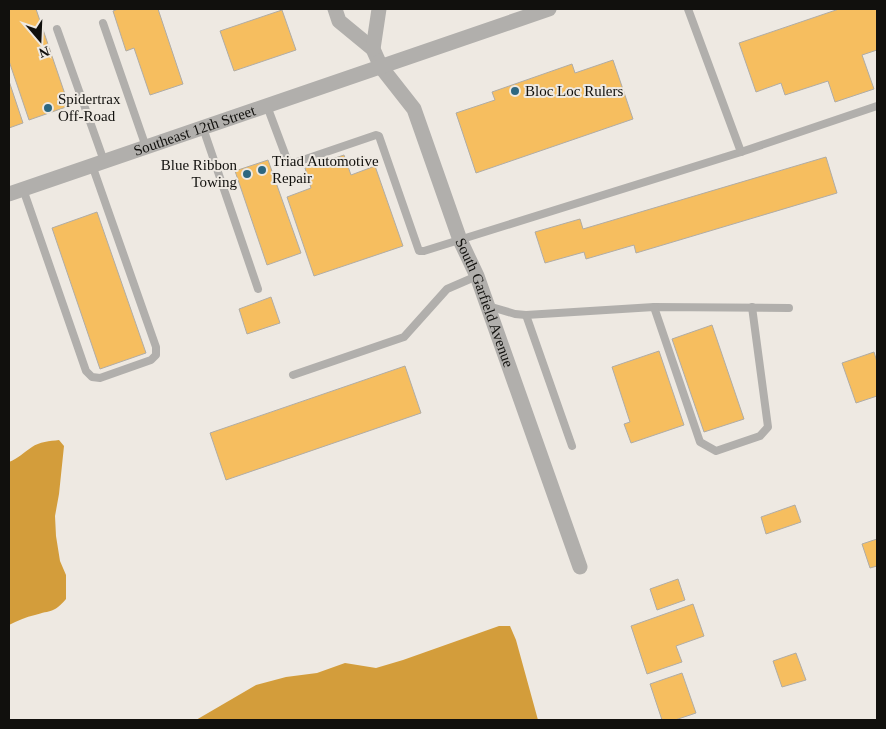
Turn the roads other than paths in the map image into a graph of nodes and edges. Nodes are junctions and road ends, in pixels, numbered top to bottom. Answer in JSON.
{"nodes":[{"id":1,"x":335,"y":9,"type":"edge"},
{"id":2,"x":379,"y":9,"type":"edge"},
{"id":3,"x":549,"y":9,"type":"edge"},
{"id":4,"x":688,"y":9,"type":"edge"},
{"id":5,"x":530,"y":12,"type":"edge"},
{"id":6,"x":102,"y":23,"type":"dead end"},
{"id":7,"x":57,"y":29,"type":"dead end"},
{"id":8,"x":373,"y":49,"type":"junction"},
{"id":9,"x":381,"y":67,"type":"junction"},
{"id":10,"x":268,"y":106,"type":"junction"},
{"id":11,"x":877,"y":106,"type":"edge"},
{"id":12,"x":203,"y":128,"type":"junction"},
{"id":13,"x":146,"y":147,"type":"junction"},
{"id":14,"x":741,"y":152,"type":"junction"},
{"id":15,"x":98,"y":163,"type":"junction"},
{"id":16,"x":23,"y":189,"type":"junction"},
{"id":17,"x":9,"y":194,"type":"edge"},
{"id":18,"x":460,"y":240,"type":"junction"},
{"id":19,"x":477,"y":276,"type":"junction"},
{"id":20,"x":258,"y":289,"type":"dead end"},
{"id":21,"x":488,"y":306,"type":"junction"},
{"id":22,"x":654,"y":307,"type":"junction"},
{"id":23,"x":752,"y":307,"type":"junction"},
{"id":24,"x":789,"y":308,"type":"dead end"},
{"id":25,"x":526,"y":315,"type":"junction"},
{"id":26,"x":293,"y":375,"type":"dead end"},
{"id":27,"x":572,"y":446,"type":"dead end"},
{"id":28,"x":580,"y":566,"type":"dead end"}],
"edges":[{"from":1,"to":8,"type":"street","name":"South Garfield Avenue"},
{"from":2,"to":8,"type":"street"},
{"from":3,"to":5,"type":"street","name":"Southeast 12th Street"},
{"from":4,"to":14,"type":"lane"},
{"from":5,"to":9,"type":"street","name":"Southeast 12th Street"},
{"from":6,"to":13,"type":"lane"},
{"from":7,"to":15,"type":"lane"},
{"from":8,"to":9,"type":"street","name":"South Garfield Avenue"},
{"from":9,"to":10,"type":"street","name":"Southeast 12th Street"},
{"from":9,"to":18,"type":"street","name":"South Garfield Avenue"},
{"from":10,"to":12,"type":"street","name":"Southeast 12th Street"},
{"from":10,"to":18,"type":"lane"},
{"from":11,"to":14,"type":"lane"},
{"from":12,"to":13,"type":"street","name":"Southeast 12th Street"},
{"from":12,"to":20,"type":"lane"},
{"from":13,"to":15,"type":"street","name":"Southeast 12th Street"},
{"from":14,"to":18,"type":"lane"},
{"from":15,"to":16,"type":"street","name":"Southeast 12th Street"},
{"from":15,"to":16,"type":"lane"},
{"from":16,"to":17,"type":"street","name":"Southeast 12th Street"},
{"from":18,"to":19,"type":"street","name":"South Garfield Avenue"},
{"from":19,"to":21,"type":"street","name":"South Garfield Avenue"},
{"from":19,"to":26,"type":"lane"},
{"from":21,"to":25,"type":"lane"},
{"from":21,"to":28,"type":"street","name":"South Garfield Avenue"},
{"from":22,"to":23,"type":"lane"},
{"from":22,"to":23,"type":"lane"},
{"from":22,"to":25,"type":"lane"},
{"from":23,"to":24,"type":"lane"},
{"from":25,"to":27,"type":"lane"}]}
